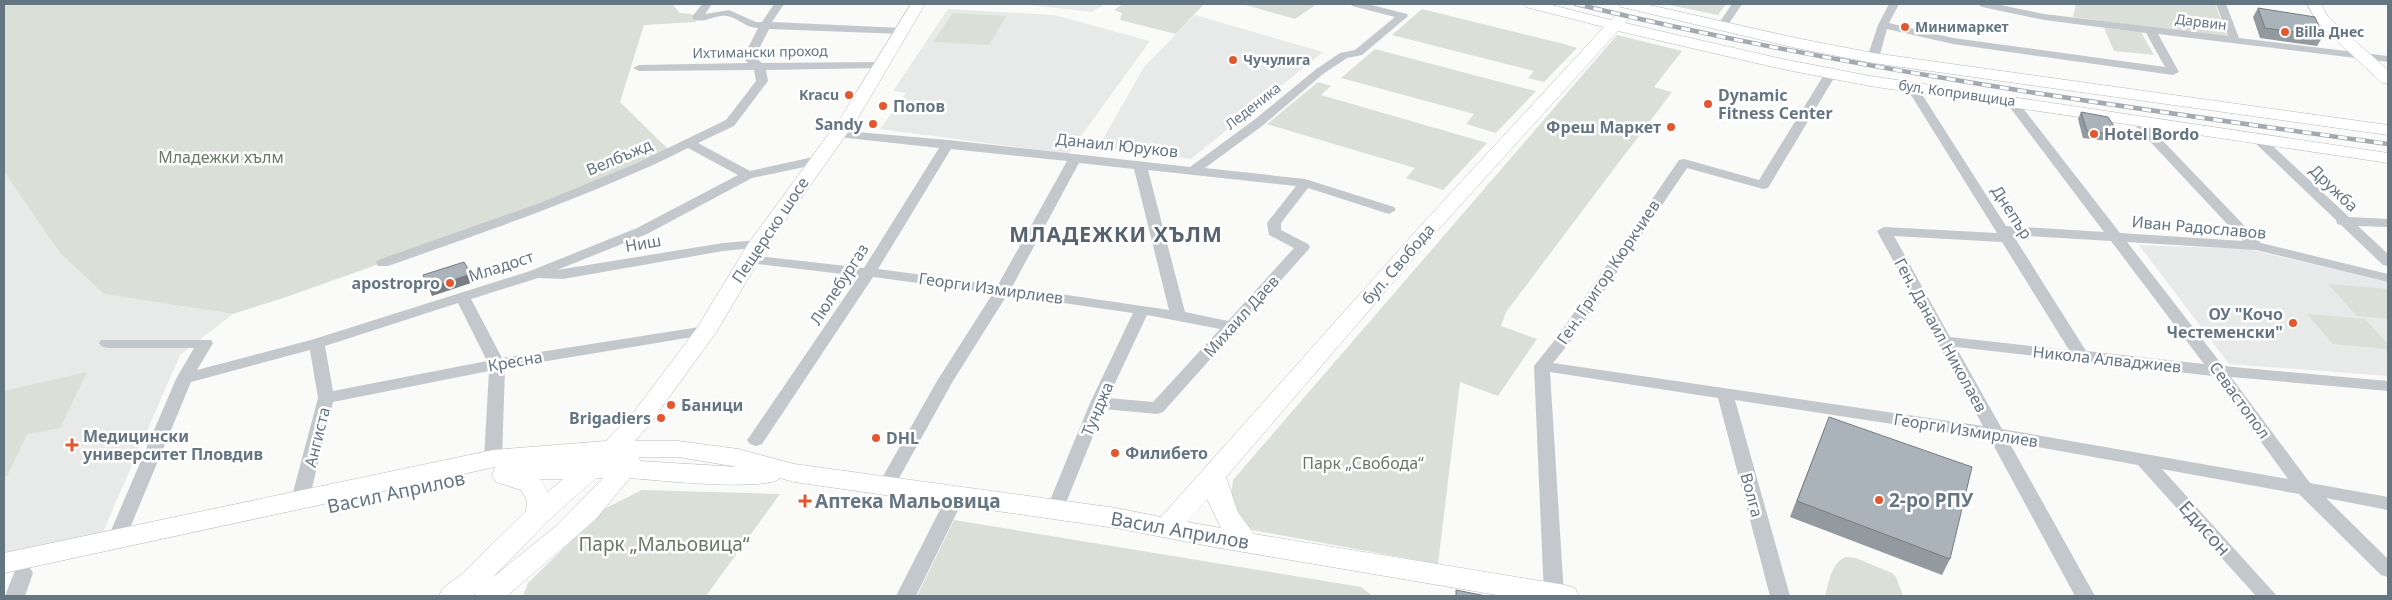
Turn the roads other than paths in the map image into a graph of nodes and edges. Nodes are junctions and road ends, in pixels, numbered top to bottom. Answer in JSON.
{"nodes":[{"id":1,"x":707,"y":4,"type":"edge"},
{"id":2,"x":778,"y":4,"type":"edge"},
{"id":3,"x":918,"y":4,"type":"edge"},
{"id":4,"x":1356,"y":4,"type":"edge"},
{"id":5,"x":1531,"y":4,"type":"edge"},
{"id":6,"x":1631,"y":4,"type":"edge"},
{"id":7,"x":1737,"y":4,"type":"edge"},
{"id":8,"x":1894,"y":4,"type":"edge"},
{"id":9,"x":1982,"y":4,"type":"edge"},
{"id":10,"x":2049,"y":4,"type":"edge"},
{"id":11,"x":2222,"y":4,"type":"edge"},
{"id":12,"x":2314,"y":4,"type":"edge"},
{"id":13,"x":2044,"y":17,"type":"junction"},
{"id":14,"x":765,"y":25,"type":"junction"},
{"id":15,"x":1883,"y":25,"type":"junction"},
{"id":16,"x":1615,"y":26,"type":"junction"},
{"id":17,"x":1722,"y":26,"type":"junction"},
{"id":18,"x":2150,"y":30,"type":"junction"},
{"id":19,"x":902,"y":31,"type":"junction"},
{"id":20,"x":2235,"y":41,"type":"junction"},
{"id":21,"x":2365,"y":57,"type":"junction"},
{"id":22,"x":1874,"y":58,"type":"junction"},
{"id":23,"x":2388,"y":59,"type":"edge"},
{"id":24,"x":881,"y":65,"type":"junction"},
{"id":25,"x":759,"y":66,"type":"junction"},
{"id":26,"x":639,"y":68,"type":"dead end"},
{"id":27,"x":1831,"y":73,"type":"junction"},
{"id":28,"x":2388,"y":80,"type":"edge"},
{"id":29,"x":1912,"y":87,"type":"junction"},
{"id":30,"x":2011,"y":101,"type":"junction"},
{"id":31,"x":2135,"y":119,"type":"junction"},
{"id":32,"x":2388,"y":130,"type":"edge"},
{"id":33,"x":838,"y":133,"type":"junction"},
{"id":34,"x":2256,"y":138,"type":"junction"},
{"id":35,"x":688,"y":143,"type":"junction"},
{"id":36,"x":948,"y":144,"type":"junction"},
{"id":37,"x":2388,"y":158,"type":"edge"},
{"id":38,"x":1075,"y":159,"type":"junction"},
{"id":39,"x":818,"y":160,"type":"junction"},
{"id":40,"x":1140,"y":165,"type":"junction"},
{"id":41,"x":1193,"y":171,"type":"junction"},
{"id":42,"x":748,"y":175,"type":"junction"},
{"id":43,"x":1305,"y":183,"type":"junction"},
{"id":44,"x":1389,"y":210,"type":"dead end"},
{"id":45,"x":2342,"y":221,"type":"junction"},
{"id":46,"x":2388,"y":223,"type":"edge"},
{"id":47,"x":1884,"y":231,"type":"joint"},
{"id":48,"x":2006,"y":234,"type":"junction"},
{"id":49,"x":2116,"y":237,"type":"junction"},
{"id":50,"x":2256,"y":246,"type":"junction"},
{"id":51,"x":753,"y":252,"type":"junction"},
{"id":52,"x":2388,"y":262,"type":"edge"},
{"id":53,"x":383,"y":263,"type":"dead end"},
{"id":54,"x":869,"y":272,"type":"junction"},
{"id":55,"x":535,"y":274,"type":"junction"},
{"id":56,"x":2388,"y":278,"type":"edge"},
{"id":57,"x":1003,"y":290,"type":"junction"},
{"id":58,"x":462,"y":296,"type":"junction"},
{"id":59,"x":1142,"y":309,"type":"junction"},
{"id":60,"x":1178,"y":315,"type":"junction"},
{"id":61,"x":1231,"y":326,"type":"junction"},
{"id":62,"x":706,"y":331,"type":"junction"},
{"id":63,"x":1946,"y":341,"type":"junction"},
{"id":64,"x":107,"y":343,"type":"dead end"},
{"id":65,"x":318,"y":343,"type":"junction"},
{"id":66,"x":2082,"y":357,"type":"junction"},
{"id":67,"x":497,"y":364,"type":"junction"},
{"id":68,"x":1542,"y":366,"type":"junction"},
{"id":69,"x":2218,"y":371,"type":"junction"},
{"id":70,"x":184,"y":379,"type":"junction"},
{"id":71,"x":2388,"y":386,"type":"edge"},
{"id":72,"x":1725,"y":394,"type":"junction"},
{"id":73,"x":326,"y":398,"type":"junction"},
{"id":74,"x":1098,"y":404,"type":"junction"},
{"id":75,"x":1996,"y":434,"type":"junction"},
{"id":76,"x":756,"y":440,"type":"dead end"},
{"id":77,"x":623,"y":456,"type":"junction"},
{"id":78,"x":2144,"y":461,"type":"junction"},
{"id":79,"x":492,"y":465,"type":"junction"},
{"id":80,"x":589,"y":469,"type":"junction"},
{"id":81,"x":892,"y":476,"type":"junction"},
{"id":82,"x":1213,"y":476,"type":"junction"},
{"id":83,"x":2305,"y":489,"type":"junction"},
{"id":84,"x":956,"y":496,"type":"junction"},
{"id":85,"x":300,"y":500,"type":"junction"},
{"id":86,"x":2388,"y":503,"type":"edge"},
{"id":87,"x":1055,"y":510,"type":"junction"},
{"id":88,"x":539,"y":514,"type":"junction"},
{"id":89,"x":1167,"y":528,"type":"junction"},
{"id":90,"x":116,"y":540,"type":"junction"},
{"id":91,"x":1246,"y":542,"type":"junction"},
{"id":92,"x":2388,"y":570,"type":"edge"},
{"id":93,"x":10,"y":571,"type":"edge"},
{"id":94,"x":507,"y":587,"type":"edge"},
{"id":95,"x":15,"y":596,"type":"edge"},
{"id":96,"x":453,"y":596,"type":"edge"},
{"id":97,"x":488,"y":596,"type":"edge"},
{"id":98,"x":906,"y":596,"type":"edge"},
{"id":99,"x":1557,"y":596,"type":"edge"},
{"id":100,"x":1780,"y":596,"type":"edge"},
{"id":101,"x":2085,"y":596,"type":"edge"},
{"id":102,"x":2267,"y":596,"type":"edge"}],
"edges":[{"from":1,"to":14,"type":"street"},
{"from":2,"to":14,"type":"street","name":"Велбъжд"},
{"from":3,"to":19,"type":"main road","name":"Пещерско шосе"},
{"from":4,"to":41,"type":"street","name":"Леденика"},
{"from":5,"to":16,"type":"main road","name":"бул. Копривщица"},
{"from":6,"to":16,"type":"main road","name":"бул. Свобода"},
{"from":6,"to":17,"type":"main road","name":"бул. Копривщица"},
{"from":7,"to":17,"type":"street"},
{"from":8,"to":15,"type":"street"},
{"from":9,"to":13,"type":"street","name":"Дарвин"},
{"from":10,"to":13,"type":"street"},
{"from":11,"to":20,"type":"street"},
{"from":12,"to":21,"type":"main road"},
{"from":13,"to":18,"type":"street","name":"Дарвин"},
{"from":14,"to":19,"type":"street"},
{"from":14,"to":25,"type":"street","name":"Велбъжд"},
{"from":15,"to":18,"type":"street"},
{"from":15,"to":22,"type":"street"},
{"from":16,"to":27,"type":"main road","name":"бул. Копривщица"},
{"from":16,"to":82,"type":"main road","name":"бул. Свобода"},
{"from":17,"to":22,"type":"main road","name":"бул. Копривщица"},
{"from":18,"to":20,"type":"street","name":"Дарвин"},
{"from":19,"to":24,"type":"main road","name":"Пещерско шосе"},
{"from":20,"to":21,"type":"street","name":"Дарвин"},
{"from":21,"to":23,"type":"street","name":"Дарвин"},
{"from":21,"to":28,"type":"main road"},
{"from":22,"to":32,"type":"main road","name":"бул. Копривщица"},
{"from":24,"to":25,"type":"street","name":"Ихтимански проход"},
{"from":24,"to":33,"type":"main road","name":"Пещерско шосе"},
{"from":25,"to":26,"type":"street","name":"Ихтимански проход"},
{"from":25,"to":35,"type":"street","name":"Велбъжд"},
{"from":27,"to":29,"type":"main road","name":"бул. Копривщица"},
{"from":27,"to":68,"type":"street","name":"Ген. Григор Кюркчиев"},
{"from":29,"to":30,"type":"main road","name":"бул. Копривщица"},
{"from":29,"to":48,"type":"street","name":"Днепър"},
{"from":30,"to":31,"type":"main road","name":"бул. Копривщица"},
{"from":30,"to":49,"type":"street","name":"Севастопол"},
{"from":31,"to":34,"type":"main road","name":"бул. Копривщица"},
{"from":31,"to":50,"type":"street"},
{"from":33,"to":36,"type":"street","name":"Данаил Юруков"},
{"from":33,"to":39,"type":"main road","name":"Пещерско шосе"},
{"from":34,"to":37,"type":"main road","name":"бул. Копривщица"},
{"from":34,"to":45,"type":"street","name":"Дружба"},
{"from":35,"to":42,"type":"street"},
{"from":35,"to":53,"type":"street","name":"Велбъжд"},
{"from":36,"to":38,"type":"street","name":"Данаил Юруков"},
{"from":36,"to":54,"type":"street","name":"Люлебургаз"},
{"from":38,"to":40,"type":"street","name":"Данаил Юруков"},
{"from":38,"to":57,"type":"street"},
{"from":39,"to":42,"type":"street","name":"Младост"},
{"from":39,"to":51,"type":"main road","name":"Пещерско шосе"},
{"from":40,"to":41,"type":"street","name":"Данаил Юруков"},
{"from":40,"to":60,"type":"street"},
{"from":41,"to":43,"type":"street","name":"Данаил Юруков"},
{"from":42,"to":55,"type":"street","name":"Младост"},
{"from":43,"to":44,"type":"street","name":"Данаил Юруков"},
{"from":43,"to":61,"type":"street","name":"Михаил Даев"},
{"from":45,"to":46,"type":"street"},
{"from":45,"to":52,"type":"street","name":"Дружба"},
{"from":47,"to":48,"type":"street","name":"Иван Радославов"},
{"from":47,"to":63,"type":"street","name":"Ген. Данаил Николаев"},
{"from":48,"to":49,"type":"street","name":"Иван Радославов"},
{"from":48,"to":66,"type":"street","name":"Днепър"},
{"from":49,"to":50,"type":"street","name":"Иван Радославов"},
{"from":49,"to":69,"type":"street","name":"Севастопол"},
{"from":50,"to":56,"type":"street","name":"Иван Радославов"},
{"from":51,"to":54,"type":"street","name":"Георги Измирлиев"},
{"from":51,"to":55,"type":"street","name":"Ниш"},
{"from":51,"to":62,"type":"main road","name":"Пещерско шосе"},
{"from":54,"to":57,"type":"street","name":"Георги Измирлиев"},
{"from":54,"to":76,"type":"street","name":"Люлебургаз"},
{"from":55,"to":58,"type":"street","name":"Младост"},
{"from":57,"to":59,"type":"street","name":"Георги Измирлиев"},
{"from":57,"to":81,"type":"street"},
{"from":58,"to":65,"type":"street","name":"Младост"},
{"from":58,"to":67,"type":"street"},
{"from":59,"to":60,"type":"street","name":"Георги Измирлиев"},
{"from":59,"to":74,"type":"street","name":"Тунджа"},
{"from":60,"to":61,"type":"street","name":"Георги Измирлиев"},
{"from":61,"to":74,"type":"street","name":"Михаил Даев"},
{"from":62,"to":67,"type":"street","name":"Кресна"},
{"from":62,"to":77,"type":"main road","name":"Пещерско шосе"},
{"from":63,"to":66,"type":"street","name":"Никола Алваджиев"},
{"from":63,"to":75,"type":"street","name":"Ген. Данаил Николаев"},
{"from":64,"to":70,"type":"street"},
{"from":65,"to":70,"type":"street","name":"Младост"},
{"from":65,"to":73,"type":"street","name":"Ангиста"},
{"from":66,"to":69,"type":"street","name":"Никола Алваджиев"},
{"from":67,"to":73,"type":"street","name":"Кресна"},
{"from":67,"to":79,"type":"street"},
{"from":68,"to":72,"type":"street","name":"Георги Измирлиев"},
{"from":68,"to":99,"type":"street"},
{"from":69,"to":71,"type":"street","name":"Никола Алваджиев"},
{"from":69,"to":83,"type":"street","name":"Севастопол"},
{"from":70,"to":90,"type":"street"},
{"from":72,"to":75,"type":"street","name":"Георги Измирлиев"},
{"from":72,"to":100,"type":"street","name":"Волга"},
{"from":73,"to":85,"type":"street","name":"Ангиста"},
{"from":74,"to":87,"type":"street","name":"Тунджа"},
{"from":75,"to":78,"type":"street","name":"Георги Измирлиев"},
{"from":75,"to":101,"type":"street","name":"Ген. Данаил Николаев"},
{"from":77,"to":79,"type":"main road","name":"Васил Априлов"},
{"from":77,"to":80,"type":"main road","name":"Васил Априлов"},
{"from":77,"to":81,"type":"main road","name":"Васил Априлов"},
{"from":77,"to":94,"type":"main road"},
{"from":78,"to":83,"type":"street","name":"Георги Измирлиев"},
{"from":78,"to":102,"type":"street","name":"Едисон"},
{"from":79,"to":80,"type":"main road","name":"Васил Априлов"},
{"from":79,"to":85,"type":"main road","name":"Васил Априлов"},
{"from":79,"to":88,"type":"main road"},
{"from":79,"to":93,"type":"main road","name":"Васил Априлов"},
{"from":80,"to":88,"type":"main road"},
{"from":81,"to":84,"type":"main road","name":"Васил Априлов"},
{"from":82,"to":89,"type":"main road","name":"бул. Свобода"},
{"from":82,"to":91,"type":"main road"},
{"from":83,"to":86,"type":"street","name":"Георги Измирлиев"},
{"from":83,"to":92,"type":"street","name":"Севастопол"},
{"from":84,"to":87,"type":"main road","name":"Васил Априлов"},
{"from":84,"to":98,"type":"street"},
{"from":85,"to":90,"type":"main road","name":"Васил Априлов"},
{"from":87,"to":89,"type":"main road","name":"Васил Априлов"},
{"from":88,"to":96,"type":"main road"},
{"from":89,"to":91,"type":"main road","name":"Васил Априлов"},
{"from":90,"to":93,"type":"main road","name":"Васил Априлов"},
{"from":91,"to":99,"type":"main road","name":"Васил Априлов"},
{"from":93,"to":95,"type":"street"},
{"from":94,"to":97,"type":"main road"}]}
